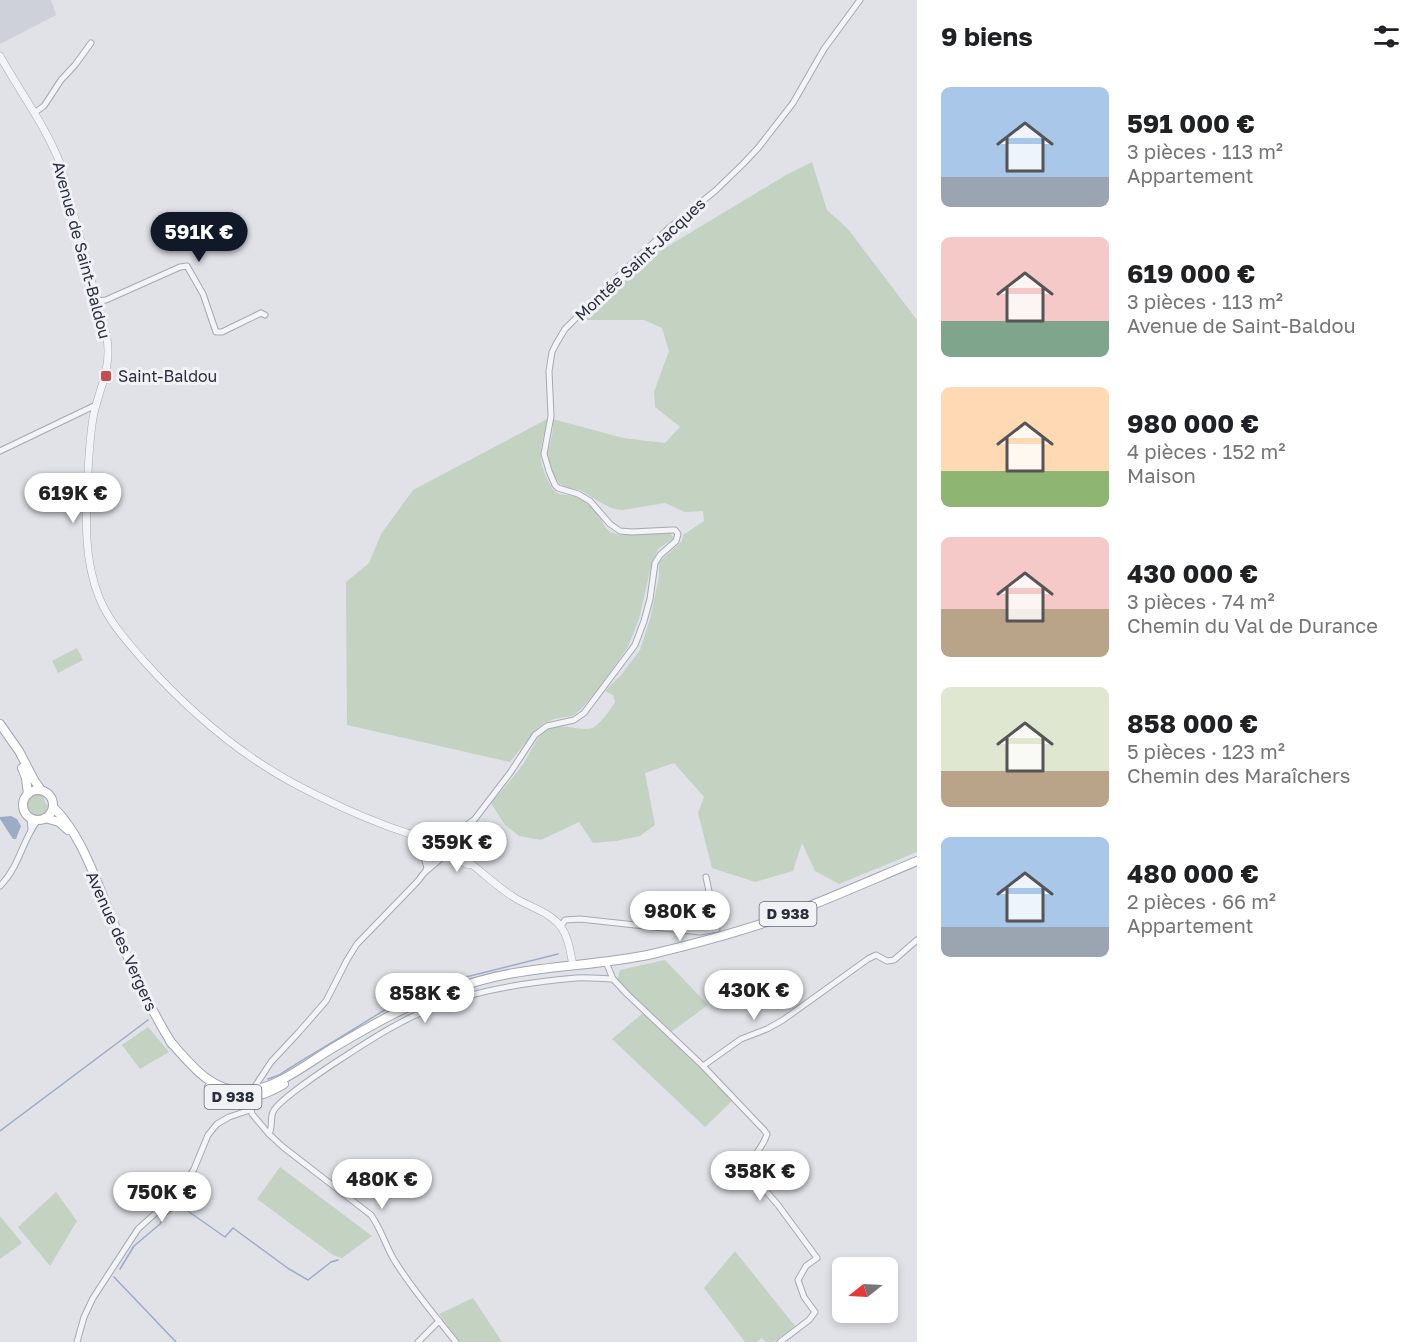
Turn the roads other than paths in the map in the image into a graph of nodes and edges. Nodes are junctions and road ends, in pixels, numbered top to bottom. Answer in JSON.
{"nodes":[{"id":1,"x":861,"y":0,"type":"edge"},
{"id":2,"x":91,"y":43,"type":"dead end"},
{"id":3,"x":0,"y":56,"type":"edge"},
{"id":4,"x":34,"y":113,"type":"junction"},
{"id":5,"x":98,"y":301,"type":"junction"},
{"id":6,"x":265,"y":315,"type":"dead end"},
{"id":7,"x":96,"y":405,"type":"junction"},
{"id":8,"x":0,"y":451,"type":"edge"},
{"id":9,"x":0,"y":725,"type":"edge"},
{"id":10,"x":0,"y":730,"type":"edge"},
{"id":11,"x":41,"y":790,"type":"junction"},
{"id":12,"x":28,"y":794,"type":"junction"},
{"id":13,"x":53,"y":807,"type":"junction"},
{"id":14,"x":38,"y":818,"type":"junction"},
{"id":15,"x":474,"y":820,"type":"junction"},
{"id":16,"x":456,"y":832,"type":"junction"},
{"id":17,"x":407,"y":834,"type":"junction"},
{"id":18,"x":465,"y":834,"type":"junction"},
{"id":19,"x":76,"y":839,"type":"junction"},
{"id":20,"x":415,"y":839,"type":"junction"},
{"id":21,"x":427,"y":839,"type":"junction"},
{"id":22,"x":439,"y":847,"type":"junction"},
{"id":23,"x":448,"y":852,"type":"junction"},
{"id":24,"x":469,"y":861,"type":"junction"},
{"id":25,"x":917,"y":861,"type":"edge"},
{"id":26,"x":425,"y":871,"type":"junction"},
{"id":27,"x":480,"y":871,"type":"junction"},
{"id":28,"x":706,"y":877,"type":"dead end"},
{"id":29,"x":0,"y":886,"type":"edge"},
{"id":30,"x":561,"y":926,"type":"junction"},
{"id":31,"x":917,"y":940,"type":"edge"},
{"id":32,"x":606,"y":962,"type":"junction"},
{"id":33,"x":573,"y":965,"type":"junction"},
{"id":34,"x":613,"y":979,"type":"junction"},
{"id":35,"x":358,"y":1034,"type":"junction"},
{"id":36,"x":170,"y":1041,"type":"junction"},
{"id":37,"x":704,"y":1066,"type":"junction"},
{"id":38,"x":250,"y":1094,"type":"junction"},
{"id":39,"x":250,"y":1110,"type":"junction"},
{"id":40,"x":269,"y":1134,"type":"junction"},
{"id":41,"x":439,"y":1321,"type":"junction"},
{"id":42,"x":76,"y":1342,"type":"edge"},
{"id":43,"x":418,"y":1342,"type":"edge"},
{"id":44,"x":456,"y":1342,"type":"edge"},
{"id":45,"x":780,"y":1342,"type":"edge"}],
"edges":[{"from":1,"to":15,"type":"street","name":"Montée Saint-Jacques"},
{"from":2,"to":4,"type":"street"},
{"from":3,"to":4,"type":"street","name":"Avenue de Saint-Baldou"},
{"from":4,"to":5,"type":"street","name":"Avenue de Saint-Baldou"},
{"from":5,"to":6,"type":"street"},
{"from":5,"to":7,"type":"street","name":"Avenue de Saint-Baldou"},
{"from":7,"to":8,"type":"street"},
{"from":7,"to":17,"type":"street","name":"Avenue de Saint-Baldou"},
{"from":9,"to":11,"type":"main road","number":"D 938"},
{"from":10,"to":12,"type":"main road"},
{"from":11,"to":12,"type":"main road"},
{"from":11,"to":13,"type":"main road","number":"D 938"},
{"from":12,"to":14,"type":"main road"},
{"from":13,"to":14,"type":"main road"},
{"from":13,"to":19,"type":"main road","name":"Avenue des Vergers","number":"D 938"},
{"from":14,"to":19,"type":"main road","name":"Avenue des Vergers","number":"D 938"},
{"from":14,"to":29,"type":"street"},
{"from":15,"to":16,"type":"street"},
{"from":15,"to":18,"type":"street"},
{"from":16,"to":21,"type":"street"},
{"from":16,"to":22,"type":"street"},
{"from":17,"to":20,"type":"street","name":"Avenue de Saint-Baldou"},
{"from":17,"to":21,"type":"street","name":"Avenue de Saint-Baldou"},
{"from":18,"to":23,"type":"street"},
{"from":18,"to":24,"type":"street"},
{"from":19,"to":36,"type":"main road","name":"Avenue des Vergers","number":"D 938"},
{"from":20,"to":22,"type":"street","name":"Avenue de Saint-Baldou"},
{"from":20,"to":26,"type":"street"},
{"from":21,"to":22,"type":"street","name":"Avenue de Saint-Baldou"},
{"from":22,"to":23,"type":"street","name":"Avenue de Saint-Baldou"},
{"from":22,"to":26,"type":"street"},
{"from":23,"to":24,"type":"street","name":"Avenue de Saint-Baldou"},
{"from":23,"to":26,"type":"street"},
{"from":23,"to":27,"type":"street","name":"Avenue de Saint-Baldou"},
{"from":24,"to":27,"type":"street","name":"Avenue de Saint-Baldou"},
{"from":25,"to":32,"type":"main road","number":"D 938"},
{"from":26,"to":38,"type":"street"},
{"from":27,"to":30,"type":"street","name":"Avenue de Saint-Baldou"},
{"from":28,"to":30,"type":"street"},
{"from":30,"to":33,"type":"street"},
{"from":31,"to":37,"type":"street"},
{"from":32,"to":33,"type":"main road","number":"D 938"},
{"from":32,"to":34,"type":"street"},
{"from":33,"to":35,"type":"main road","number":"D 938"},
{"from":34,"to":37,"type":"street"},
{"from":34,"to":40,"type":"street"},
{"from":35,"to":38,"type":"main road","number":"D 938"},
{"from":35,"to":38,"type":"main road","number":"D 938"},
{"from":36,"to":38,"type":"main road","number":"D 938"},
{"from":36,"to":38,"type":"main road","number":"D 938"},
{"from":37,"to":45,"type":"street"},
{"from":38,"to":39,"type":"street"},
{"from":39,"to":40,"type":"street"},
{"from":39,"to":42,"type":"street"},
{"from":40,"to":41,"type":"street"},
{"from":41,"to":43,"type":"street"},
{"from":41,"to":44,"type":"street"}]}
